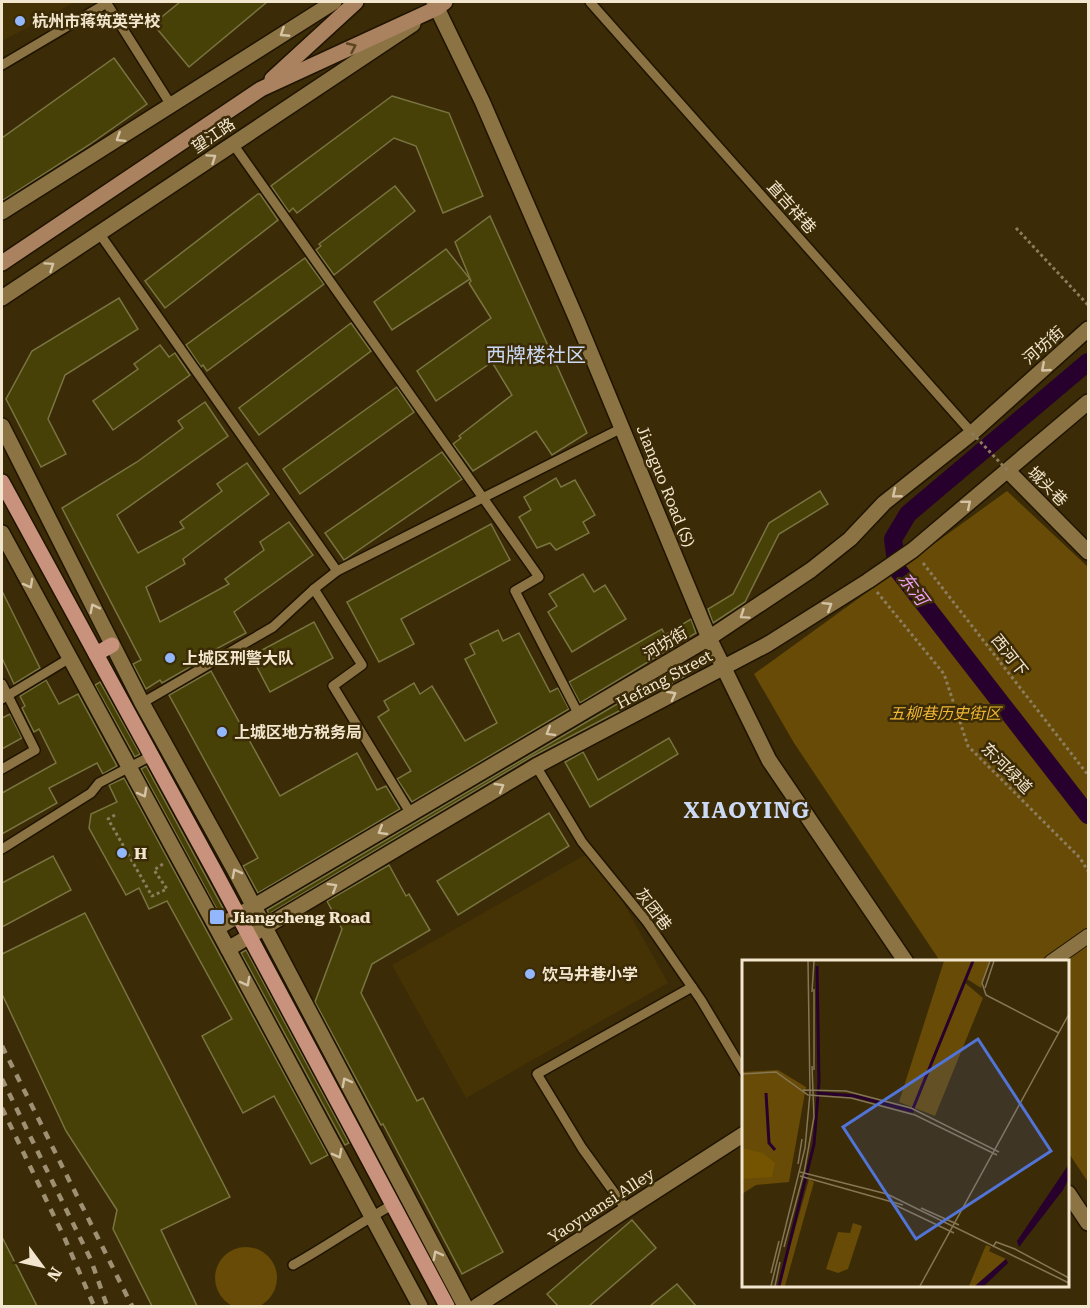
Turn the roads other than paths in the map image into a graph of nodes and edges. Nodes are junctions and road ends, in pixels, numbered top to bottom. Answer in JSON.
{"nodes":[{"id":1,"x":106,"y":2,"type":"edge"},
{"id":2,"x":334,"y":2,"type":"edge"},
{"id":3,"x":356,"y":2,"type":"edge"},
{"id":4,"x":590,"y":2,"type":"edge"},
{"id":5,"x":439,"y":4,"type":"edge"},
{"id":6,"x":2,"y":65,"type":"edge"},
{"id":7,"x":261,"y":90,"type":"junction"},
{"id":8,"x":171,"y":105,"type":"junction"},
{"id":9,"x":233,"y":144,"type":"junction"},
{"id":10,"x":2,"y":212,"type":"edge"},
{"id":11,"x":99,"y":233,"type":"junction"},
{"id":12,"x":2,"y":263,"type":"edge"},
{"id":13,"x":2,"y":298,"type":"edge"},
{"id":14,"x":1089,"y":329,"type":"edge"},
{"id":15,"x":1089,"y":402,"type":"edge"},
{"id":16,"x":2,"y":426,"type":"edge"},
{"id":17,"x":622,"y":428,"type":"junction"},
{"id":18,"x":972,"y":433,"type":"junction"},
{"id":19,"x":1008,"y":471,"type":"junction"},
{"id":20,"x":2,"y":482,"type":"edge"},
{"id":21,"x":483,"y":498,"type":"junction"},
{"id":22,"x":2,"y":536,"type":"edge"},
{"id":23,"x":1089,"y":552,"type":"edge"},
{"id":24,"x":337,"y":571,"type":"junction"},
{"id":25,"x":314,"y":589,"type":"junction"},
{"id":26,"x":709,"y":638,"type":"junction"},
{"id":27,"x":112,"y":645,"type":"junction"},
{"id":28,"x":96,"y":654,"type":"junction"},
{"id":29,"x":70,"y":658,"type":"junction"},
{"id":30,"x":724,"y":668,"type":"junction"},
{"id":31,"x":2,"y":684,"type":"edge"},
{"id":32,"x":5,"y":697,"type":"edge"},
{"id":33,"x":142,"y":703,"type":"junction"},
{"id":34,"x":579,"y":715,"type":"junction"},
{"id":35,"x":151,"y":756,"type":"junction"},
{"id":36,"x":536,"y":766,"type":"junction"},
{"id":37,"x":129,"y":767,"type":"junction"},
{"id":38,"x":2,"y":769,"type":"edge"},
{"id":39,"x":411,"y":814,"type":"junction"},
{"id":40,"x":2,"y":849,"type":"edge"},
{"id":41,"x":254,"y":907,"type":"junction"},
{"id":42,"x":238,"y":916,"type":"junction"},
{"id":43,"x":217,"y":928,"type":"junction"},
{"id":44,"x":265,"y":928,"type":"junction"},
{"id":45,"x":1089,"y":936,"type":"edge"},
{"id":46,"x":249,"y":937,"type":"junction"},
{"id":47,"x":228,"y":949,"type":"junction"},
{"id":48,"x":905,"y":960,"type":"edge"},
{"id":49,"x":1054,"y":960,"type":"edge"},
{"id":50,"x":692,"y":987,"type":"junction"},
{"id":51,"x":742,"y":1069,"type":"edge"},
{"id":52,"x":742,"y":1135,"type":"edge"},
{"id":53,"x":1069,"y":1194,"type":"edge"},
{"id":54,"x":392,"y":1204,"type":"junction"},
{"id":55,"x":627,"y":1209,"type":"junction"},
{"id":56,"x":372,"y":1216,"type":"junction"},
{"id":57,"x":1089,"y":1223,"type":"edge"},
{"id":58,"x":292,"y":1265,"type":"dead end"},
{"id":59,"x":420,"y":1306,"type":"edge"},
{"id":60,"x":447,"y":1306,"type":"edge"},
{"id":61,"x":465,"y":1306,"type":"edge"},
{"id":62,"x":477,"y":1306,"type":"edge"}],
"edges":[{"from":1,"to":6,"type":"lane"},
{"from":1,"to":8,"type":"lane"},
{"from":2,"to":8,"type":"street","one_way":true},
{"from":3,"to":7,"type":"main road"},
{"from":4,"to":18,"type":"lane","name":"直吉祥巷"},
{"from":7,"to":5,"type":"main road","one_way":true},
{"from":5,"to":9,"type":"street","name":"望江路"},
{"from":5,"to":17,"type":"street","name":"Jianguo Road (S)"},
{"from":7,"to":12,"type":"main road"},
{"from":8,"to":10,"type":"street","one_way":true},
{"from":11,"to":9,"type":"street","name":"望江路","one_way":true},
{"from":9,"to":21,"type":"lane"},
{"from":13,"to":11,"type":"street","name":"望江路","one_way":true},
{"from":11,"to":24,"type":"lane"},
{"from":14,"to":18,"type":"street","name":"河坊街","one_way":true},
{"from":15,"to":19,"type":"street","name":"Hefang Street"},
{"from":27,"to":16,"type":"street","one_way":true},
{"from":17,"to":21,"type":"lane"},
{"from":17,"to":26,"type":"street","name":"Jianguo Road (S)"},
{"from":18,"to":26,"type":"street","name":"河坊街","one_way":true},
{"from":19,"to":23,"type":"street","name":"城头巷"},
{"from":30,"to":19,"type":"street","name":"Hefang Street","one_way":true},
{"from":20,"to":28,"type":"main road"},
{"from":21,"to":24,"type":"lane"},
{"from":21,"to":34,"type":"lane"},
{"from":22,"to":29,"type":"street","one_way":true},
{"from":24,"to":25,"type":"lane"},
{"from":25,"to":33,"type":"lane"},
{"from":25,"to":39,"type":"lane"},
{"from":26,"to":30,"type":"street","name":"Jianguo Road (S)"},
{"from":26,"to":34,"type":"street","name":"河坊街"},
{"from":27,"to":28,"type":"main road"},
{"from":27,"to":33,"type":"street"},
{"from":28,"to":35,"type":"main road"},
{"from":29,"to":32,"type":"lane"},
{"from":29,"to":37,"type":"street"},
{"from":36,"to":30,"type":"street","name":"Hefang Street","one_way":true},
{"from":30,"to":48,"type":"street","name":"Jianguo Road (S)"},
{"from":31,"to":32,"type":"lane"},
{"from":32,"to":38,"type":"lane"},
{"from":41,"to":33,"type":"street","one_way":true},
{"from":34,"to":39,"type":"street","name":"河坊街","one_way":true},
{"from":35,"to":37,"type":"lane"},
{"from":35,"to":42,"type":"main road"},
{"from":44,"to":36,"type":"street","name":"Hefang Street","one_way":true},
{"from":36,"to":50,"type":"lane","name":"灰团巷"},
{"from":37,"to":40,"type":"lane"},
{"from":37,"to":43,"type":"street","one_way":true},
{"from":39,"to":41,"type":"street","name":"河坊街","one_way":true},
{"from":41,"to":42,"type":"street","name":"河坊街"},
{"from":41,"to":44,"type":"street"},
{"from":42,"to":43,"type":"street","name":"河坊街"},
{"from":42,"to":46,"type":"main road"},
{"from":43,"to":47,"type":"street"},
{"from":44,"to":46,"type":"street","name":"Hefang Street"},
{"from":61,"to":44,"type":"street","one_way":true},
{"from":45,"to":49,"type":"street"},
{"from":46,"to":47,"type":"street","name":"Hefang Street"},
{"from":46,"to":54,"type":"main road"},
{"from":47,"to":56,"type":"street","one_way":true},
{"from":50,"to":51,"type":"lane","name":"灰团巷"},
{"from":50,"to":55,"type":"lane"},
{"from":52,"to":55,"type":"street","name":"Yaoyuansi Alley"},
{"from":53,"to":57,"type":"street"},
{"from":54,"to":56,"type":"lane"},
{"from":54,"to":60,"type":"main road"},
{"from":55,"to":62,"type":"street","name":"Yaoyuansi Alley"},
{"from":56,"to":58,"type":"lane"},
{"from":56,"to":59,"type":"street"}]}
